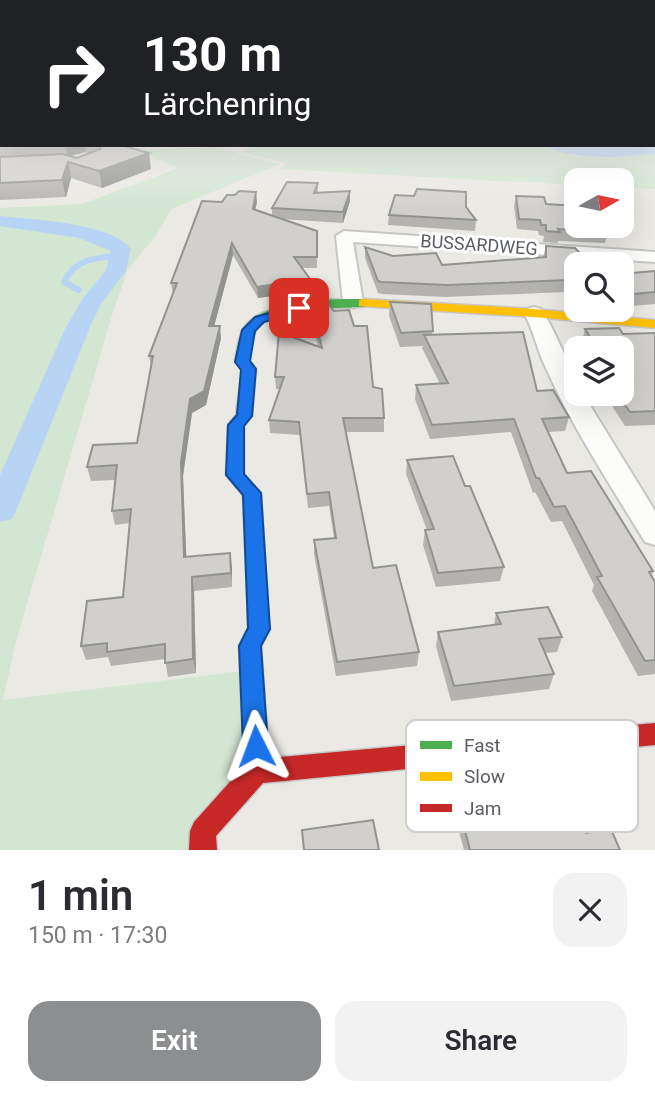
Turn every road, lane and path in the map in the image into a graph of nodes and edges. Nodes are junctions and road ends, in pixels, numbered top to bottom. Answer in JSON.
{"nodes":[{"id":1,"x":655,"y":257,"type":"edge"},
{"id":2,"x":353,"y":302,"type":"junction"},
{"id":3,"x":534,"y":313,"type":"junction"},
{"id":4,"x":655,"y":324,"type":"edge"},
{"id":5,"x":655,"y":534,"type":"edge"},
{"id":6,"x":406,"y":757,"type":"edge"},
{"id":7,"x":257,"y":771,"type":"junction"},
{"id":8,"x":203,"y":850,"type":"edge"}],
"edges":[{"from":1,"to":2,"type":"street","name":"BUSSARDWEG"},
{"from":2,"to":3,"type":"street"},
{"from":2,"to":7,"type":"street"},
{"from":3,"to":4,"type":"street"},
{"from":3,"to":5,"type":"street"},
{"from":6,"to":7,"type":"street"},
{"from":7,"to":8,"type":"street"}]}
